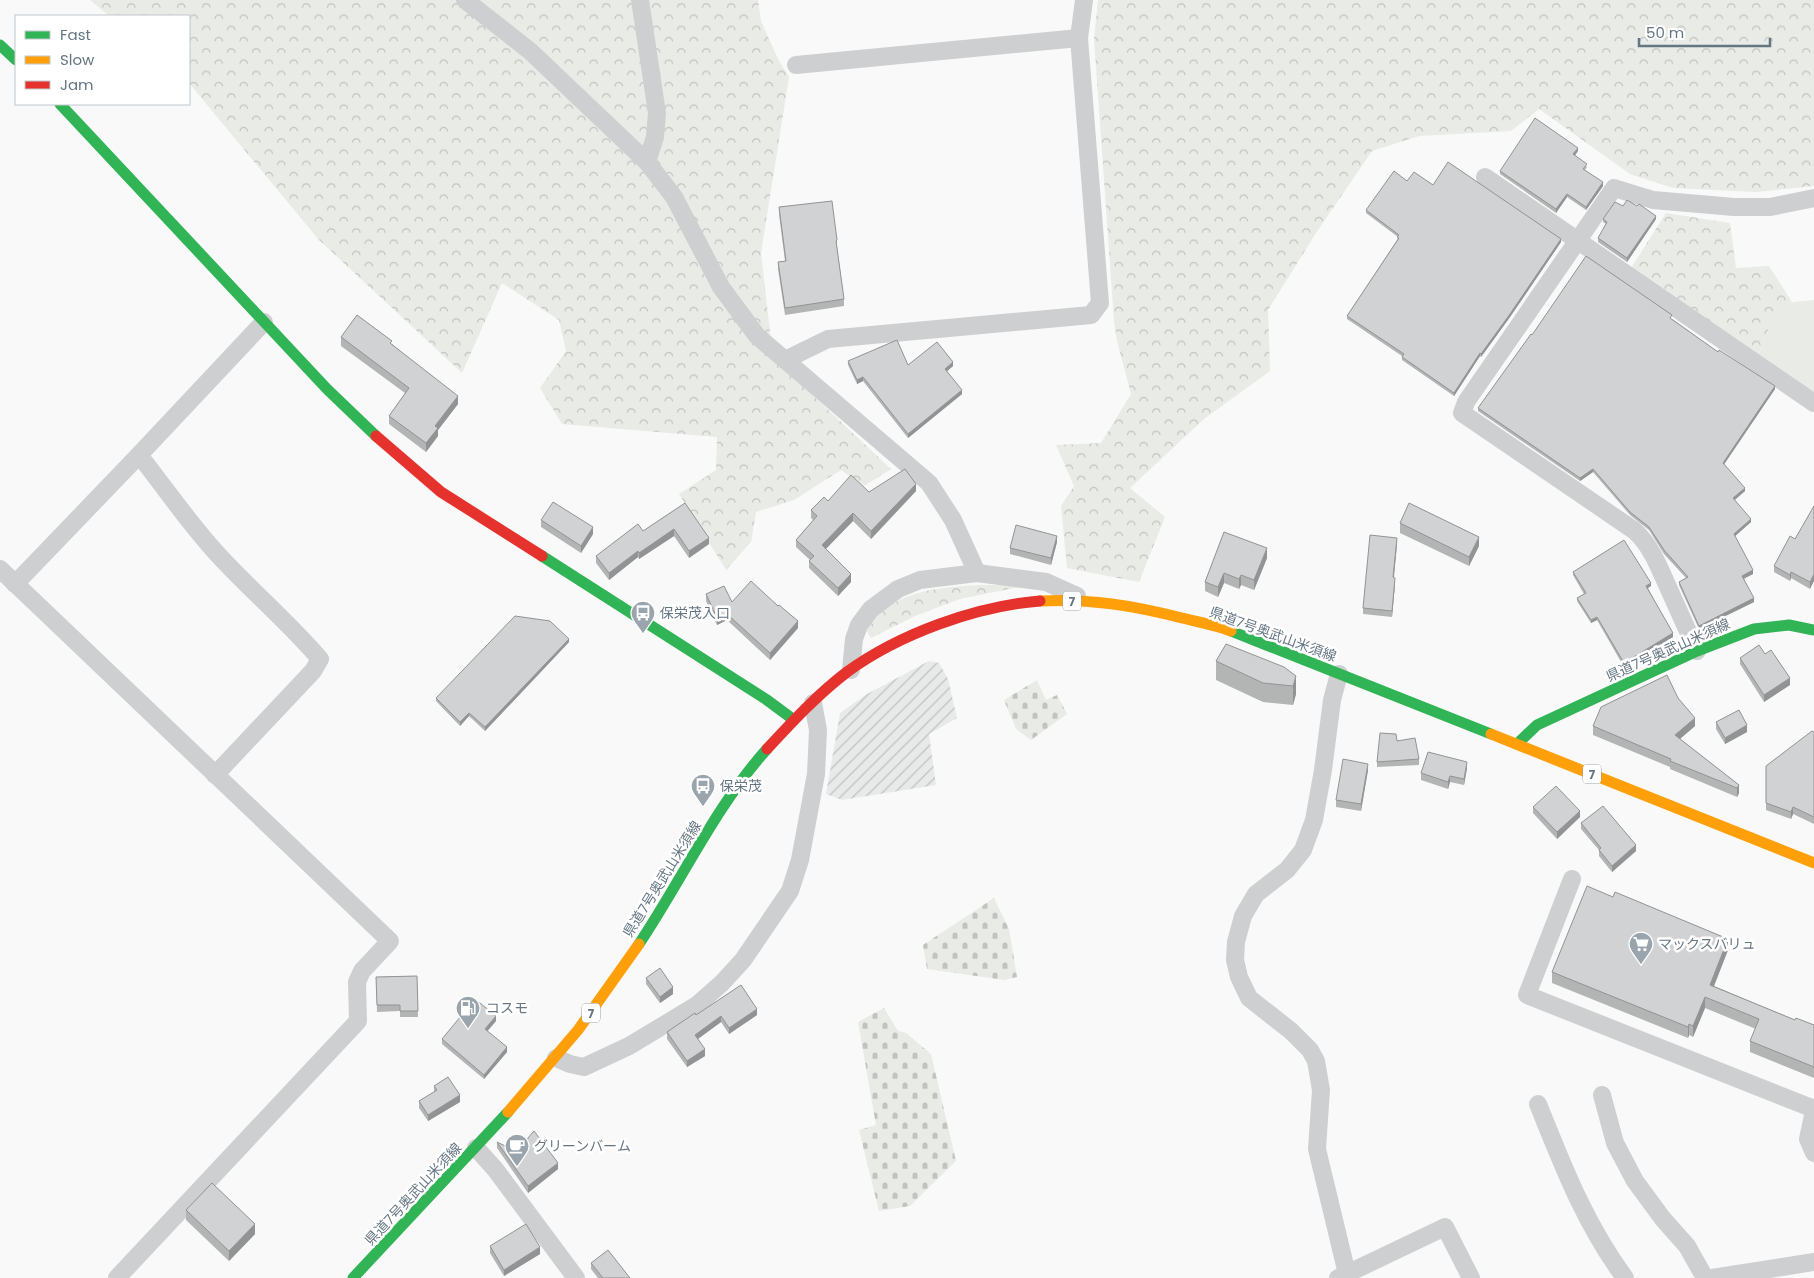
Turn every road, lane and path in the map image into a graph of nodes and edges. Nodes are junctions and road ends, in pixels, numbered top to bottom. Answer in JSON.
{"nodes":[{"id":1,"x":465,"y":0,"type":"edge"},
{"id":2,"x":640,"y":0,"type":"edge"},
{"id":3,"x":1084,"y":0,"type":"edge"},
{"id":4,"x":1079,"y":38,"type":"junction"},
{"id":5,"x":0,"y":45,"type":"edge"},
{"id":6,"x":15,"y":59,"type":"edge"},
{"id":7,"x":796,"y":65,"type":"dead end"},
{"id":8,"x":61,"y":105,"type":"edge"},
{"id":9,"x":646,"y":162,"type":"junction"},
{"id":10,"x":1485,"y":177,"type":"dead end"},
{"id":11,"x":1814,"y":198,"type":"edge"},
{"id":12,"x":1577,"y":241,"type":"junction"},
{"id":13,"x":264,"y":322,"type":"junction"},
{"id":14,"x":785,"y":360,"type":"junction"},
{"id":15,"x":1814,"y":402,"type":"edge"},
{"id":16,"x":140,"y":455,"type":"junction"},
{"id":17,"x":0,"y":569,"type":"edge"},
{"id":18,"x":977,"y":573,"type":"junction"},
{"id":19,"x":15,"y":584,"type":"junction"},
{"id":20,"x":1089,"y":602,"type":"junction"},
{"id":21,"x":1814,"y":630,"type":"edge"},
{"id":22,"x":1697,"y":651,"type":"junction"},
{"id":23,"x":851,"y":670,"type":"junction"},
{"id":24,"x":1339,"y":674,"type":"junction"},
{"id":25,"x":813,"y":703,"type":"junction"},
{"id":26,"x":794,"y":720,"type":"junction"},
{"id":27,"x":1517,"y":744,"type":"junction"},
{"id":28,"x":215,"y":775,"type":"junction"},
{"id":29,"x":1814,"y":863,"type":"edge"},
{"id":30,"x":1572,"y":879,"type":"dead end"},
{"id":31,"x":556,"y":1058,"type":"junction"},
{"id":32,"x":1602,"y":1095,"type":"dead end"},
{"id":33,"x":1538,"y":1104,"type":"dead end"},
{"id":34,"x":1814,"y":1110,"type":"edge"},
{"id":35,"x":476,"y":1148,"type":"junction"},
{"id":36,"x":1814,"y":1153,"type":"edge"},
{"id":37,"x":1814,"y":1262,"type":"edge"},
{"id":38,"x":1344,"y":1277,"type":"edge"},
{"id":39,"x":117,"y":1278,"type":"edge"},
{"id":40,"x":353,"y":1278,"type":"edge"},
{"id":41,"x":576,"y":1278,"type":"edge"},
{"id":42,"x":1471,"y":1278,"type":"edge"},
{"id":43,"x":1625,"y":1278,"type":"edge"},
{"id":44,"x":1705,"y":1278,"type":"edge"},
{"id":45,"x":1712,"y":1278,"type":"edge"}],
"edges":[{"from":1,"to":9,"type":"street"},
{"from":2,"to":9,"type":"street"},
{"from":3,"to":4,"type":"street"},
{"from":4,"to":7,"type":"street"},
{"from":4,"to":14,"type":"street"},
{"from":5,"to":6,"type":"main road"},
{"from":8,"to":13,"type":"main road"},
{"from":9,"to":14,"type":"street"},
{"from":10,"to":12,"type":"street"},
{"from":11,"to":12,"type":"street"},
{"from":12,"to":15,"type":"street"},
{"from":12,"to":22,"type":"street"},
{"from":13,"to":16,"type":"street"},
{"from":13,"to":26,"type":"main road"},
{"from":14,"to":18,"type":"street"},
{"from":16,"to":19,"type":"street"},
{"from":16,"to":28,"type":"street"},
{"from":17,"to":19,"type":"street"},
{"from":18,"to":20,"type":"street"},
{"from":18,"to":23,"type":"street"},
{"from":19,"to":28,"type":"street"},
{"from":20,"to":23,"type":"main road","name":"県道7号奥武山米須線","number":"7"},
{"from":20,"to":24,"type":"main road","name":"県道7号奥武山米須線","number":"7"},
{"from":21,"to":22,"type":"main road","name":"県道7号奥武山米須線"},
{"from":22,"to":27,"type":"main road","name":"県道7号奥武山米須線"},
{"from":23,"to":25,"type":"main road","name":"県道7号奥武山米須線","number":"7"},
{"from":24,"to":27,"type":"main road","name":"県道7号奥武山米須線","number":"7"},
{"from":24,"to":38,"type":"street"},
{"from":25,"to":26,"type":"main road","name":"県道7号奥武山米須線","number":"7"},
{"from":25,"to":31,"type":"street"},
{"from":26,"to":31,"type":"main road","name":"県道7号奥武山米須線","number":"7"},
{"from":27,"to":29,"type":"main road","name":"県道7号奥武山米須線","number":"7"},
{"from":28,"to":39,"type":"street"},
{"from":30,"to":34,"type":"street"},
{"from":31,"to":35,"type":"main road","name":"県道7号奥武山米須線","number":"7"},
{"from":32,"to":44,"type":"street"},
{"from":33,"to":43,"type":"street"},
{"from":34,"to":36,"type":"street"},
{"from":35,"to":40,"type":"main road","name":"県道7号奥武山米須線","number":"7"},
{"from":35,"to":41,"type":"street"},
{"from":37,"to":45,"type":"street"},
{"from":38,"to":42,"type":"street"}]}
